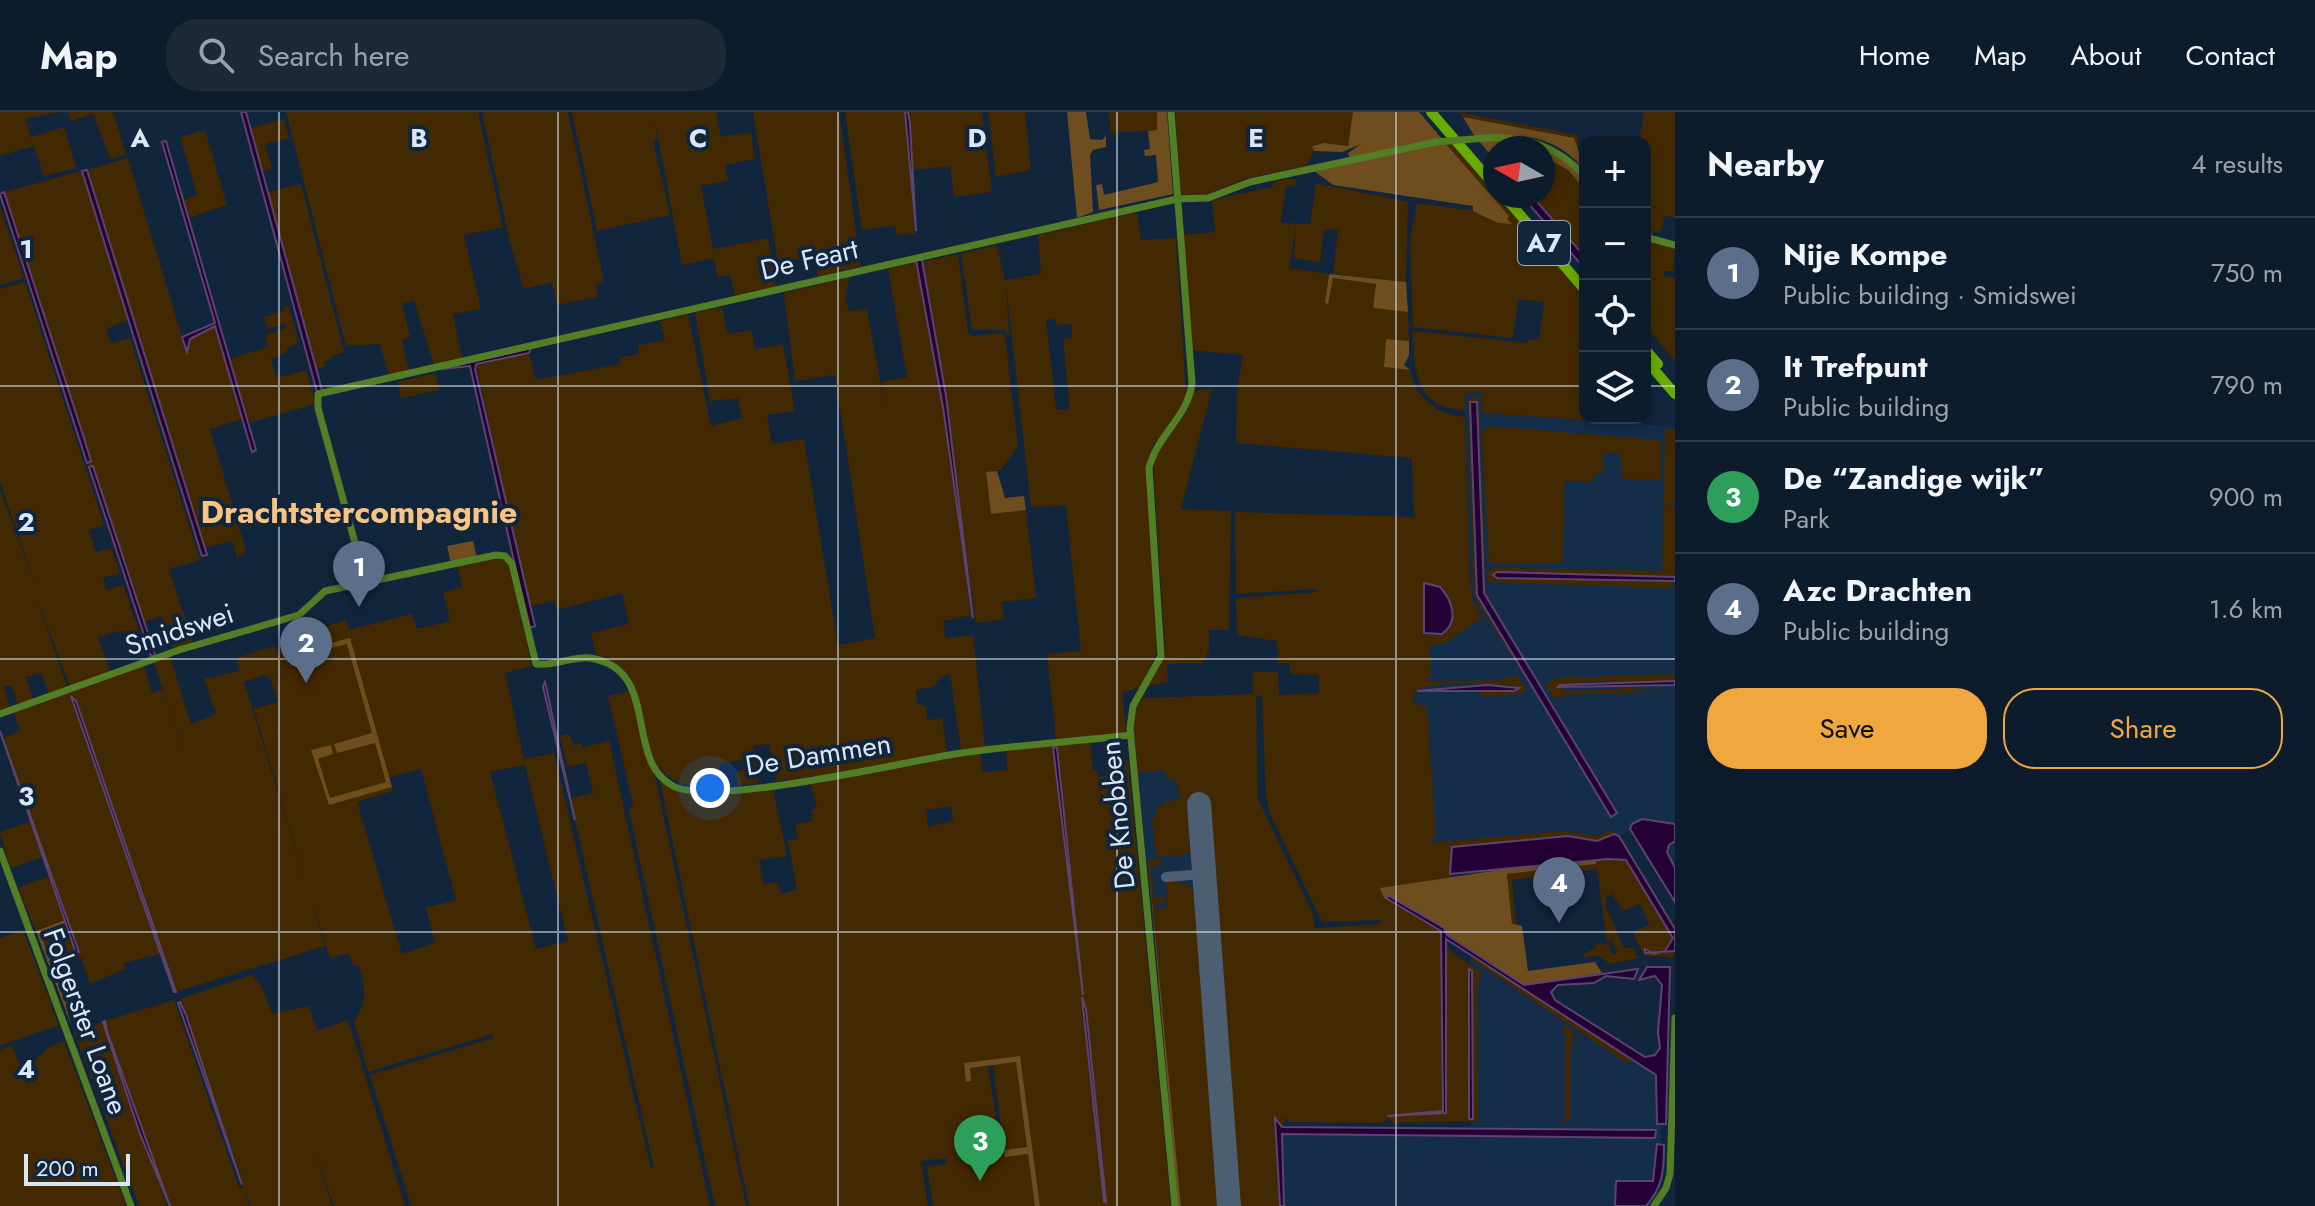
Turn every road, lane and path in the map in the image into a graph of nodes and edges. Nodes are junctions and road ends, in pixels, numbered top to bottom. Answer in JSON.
{"nodes":[{"id":1,"x":1171,"y":112,"type":"edge"},
{"id":2,"x":1431,"y":112,"type":"edge"},
{"id":3,"x":1440,"y":112,"type":"edge"},
{"id":4,"x":1483,"y":162,"type":"edge"},
{"id":5,"x":1579,"y":171,"type":"edge"},
{"id":6,"x":1483,"y":172,"type":"edge"},
{"id":7,"x":1177,"y":199,"type":"junction"},
{"id":8,"x":1514,"y":208,"type":"edge"},
{"id":9,"x":1523,"y":208,"type":"edge"},
{"id":10,"x":1651,"y":239,"type":"edge"},
{"id":11,"x":1675,"y":245,"type":"edge"},
{"id":12,"x":1579,"y":272,"type":"edge"},
{"id":13,"x":1579,"y":283,"type":"edge"},
{"id":14,"x":1648,"y":352,"type":"edge"},
{"id":15,"x":1651,"y":366,"type":"edge"},
{"id":16,"x":1675,"y":383,"type":"edge"},
{"id":17,"x":1675,"y":394,"type":"edge"},
{"id":18,"x":366,"y":583,"type":"junction"},
{"id":19,"x":544,"y":664,"type":"joint"},
{"id":20,"x":0,"y":714,"type":"edge"},
{"id":21,"x":1131,"y":735,"type":"junction"},
{"id":22,"x":0,"y":851,"type":"edge"},
{"id":23,"x":1675,"y":1018,"type":"edge"},
{"id":24,"x":131,"y":1206,"type":"edge"},
{"id":25,"x":1175,"y":1206,"type":"edge"},
{"id":26,"x":1654,"y":1206,"type":"edge"}],
"edges":[{"from":1,"to":7,"type":"street","name":"De Knobben"},
{"from":2,"to":6,"type":"highway"},
{"from":3,"to":4,"type":"highway"},
{"from":5,"to":7,"type":"street","name":"De Feart","bridge":true},
{"from":7,"to":18,"type":"street","name":"De Feart"},
{"from":7,"to":21,"type":"street","name":"De Knobben"},
{"from":8,"to":13,"type":"highway","number":"A7"},
{"from":9,"to":12,"type":"highway","number":"A7"},
{"from":10,"to":11,"type":"street"},
{"from":14,"to":16,"type":"highway"},
{"from":15,"to":17,"type":"highway"},
{"from":18,"to":19,"type":"street","name":"Smidswei"},
{"from":18,"to":20,"type":"street","name":"Smidswei"},
{"from":19,"to":21,"type":"street","name":"De Dammen"},
{"from":21,"to":25,"type":"street","name":"De Knobben"},
{"from":22,"to":24,"type":"street","name":"Folgerster Loane"},
{"from":23,"to":26,"type":"street"}]}
